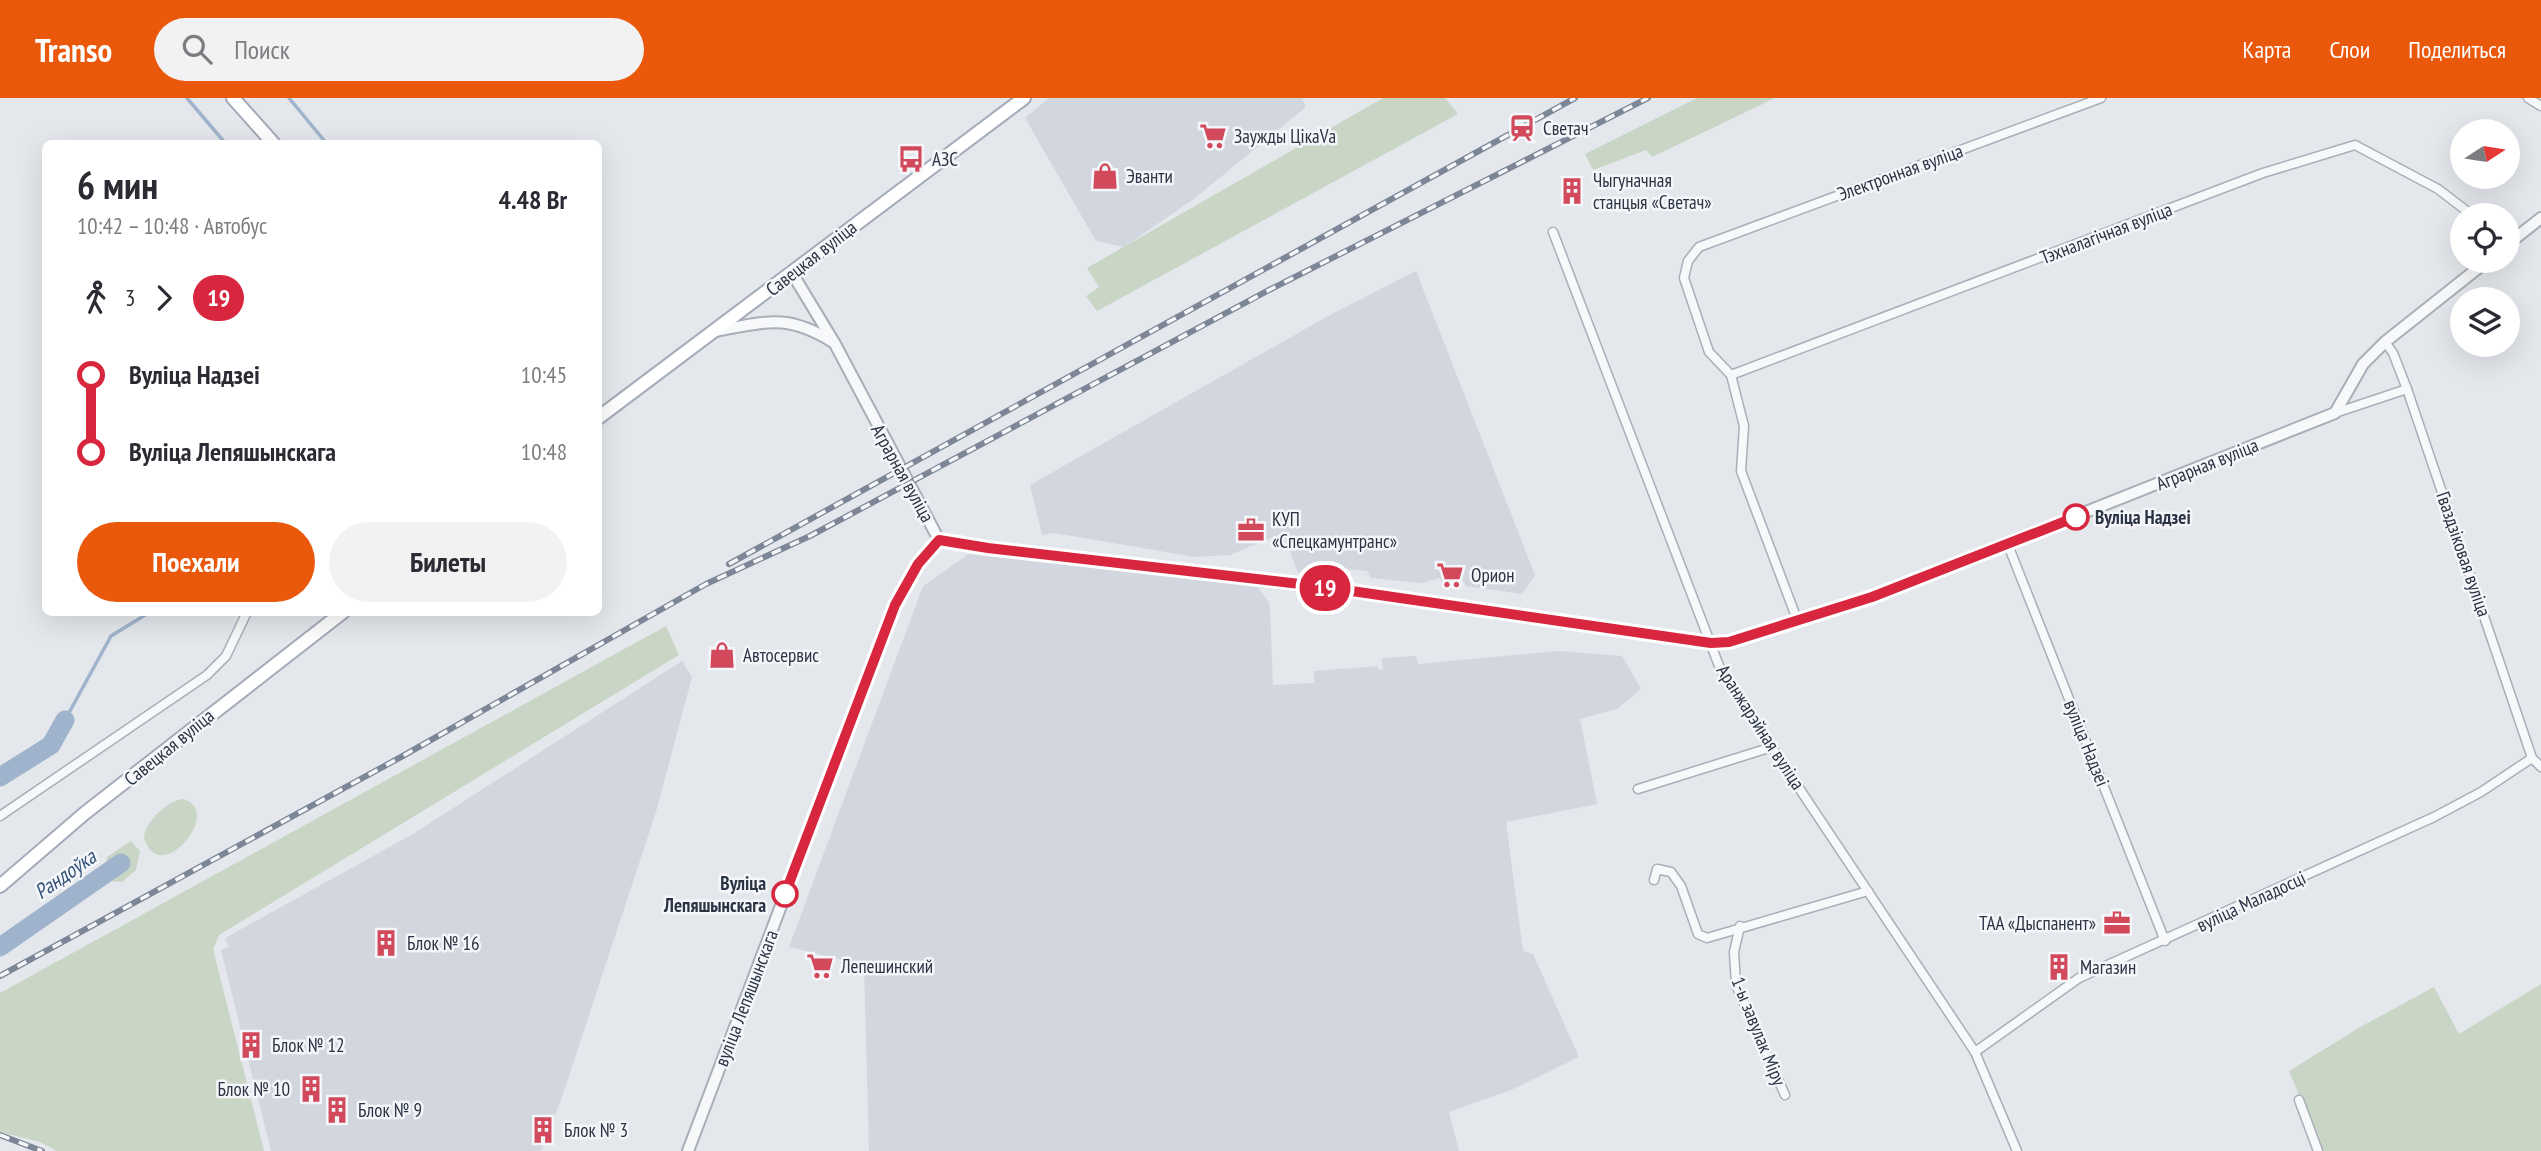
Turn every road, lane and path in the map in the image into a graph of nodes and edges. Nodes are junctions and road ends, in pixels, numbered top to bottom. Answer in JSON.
{"nodes":[{"id":1,"x":233,"y":98,"type":"edge"},
{"id":2,"x":1024,"y":98,"type":"edge"},
{"id":3,"x":2101,"y":98,"type":"edge"},
{"id":4,"x":2528,"y":98,"type":"edge"},
{"id":5,"x":2541,"y":106,"type":"edge"},
{"id":6,"x":270,"y":140,"type":"edge"},
{"id":7,"x":2456,"y":203,"type":"edge"},
{"id":8,"x":2541,"y":218,"type":"edge"},
{"id":9,"x":1553,"y":232,"type":"dead end"},
{"id":10,"x":2520,"y":234,"type":"edge"},
{"id":11,"x":792,"y":273,"type":"junction"},
{"id":12,"x":2472,"y":273,"type":"edge"},
{"id":13,"x":716,"y":331,"type":"junction"},
{"id":14,"x":2385,"y":342,"type":"junction"},
{"id":15,"x":835,"y":344,"type":"junction"},
{"id":16,"x":1731,"y":375,"type":"junction"},
{"id":17,"x":2407,"y":389,"type":"junction"},
{"id":18,"x":2335,"y":413,"type":"junction"},
{"id":19,"x":602,"y":415,"type":"edge"},
{"id":20,"x":939,"y":540,"type":"junction"},
{"id":21,"x":2008,"y":545,"type":"junction"},
{"id":22,"x":245,"y":616,"type":"edge"},
{"id":23,"x":333,"y":616,"type":"edge"},
{"id":24,"x":1798,"y":622,"type":"junction"},
{"id":25,"x":1711,"y":643,"type":"junction"},
{"id":26,"x":1772,"y":747,"type":"junction"},
{"id":27,"x":2532,"y":758,"type":"junction"},
{"id":28,"x":2541,"y":767,"type":"edge"},
{"id":29,"x":1638,"y":789,"type":"dead end"},
{"id":30,"x":0,"y":816,"type":"edge"},
{"id":31,"x":1654,"y":880,"type":"dead end"},
{"id":32,"x":0,"y":886,"type":"edge"},
{"id":33,"x":1868,"y":891,"type":"junction"},
{"id":34,"x":1741,"y":926,"type":"junction"},
{"id":35,"x":2165,"y":941,"type":"junction"},
{"id":36,"x":1975,"y":1052,"type":"junction"},
{"id":37,"x":1785,"y":1095,"type":"dead end"},
{"id":38,"x":2299,"y":1100,"type":"dead end"},
{"id":39,"x":688,"y":1151,"type":"edge"},
{"id":40,"x":2017,"y":1151,"type":"edge"},
{"id":41,"x":2318,"y":1151,"type":"edge"}],
"edges":[{"from":1,"to":6,"type":"main road"},
{"from":2,"to":11,"type":"main road","name":"Савецкая вуліца"},
{"from":3,"to":16,"type":"street","name":"Электронная вуліца"},
{"from":4,"to":5,"type":"street"},
{"from":7,"to":16,"type":"street","name":"Тэхналагічная вуліца"},
{"from":8,"to":10,"type":"street"},
{"from":9,"to":25,"type":"street","name":"Аранжарэйная вуліца"},
{"from":11,"to":13,"type":"main road","name":"Савецкая вуліца"},
{"from":11,"to":15,"type":"street","name":"Аграрная вуліца"},
{"from":12,"to":14,"type":"street"},
{"from":13,"to":15,"type":"street"},
{"from":13,"to":19,"type":"main road","name":"Савецкая вуліца"},
{"from":14,"to":17,"type":"street","name":"Гваздзіковая вуліца"},
{"from":14,"to":18,"type":"street"},
{"from":15,"to":20,"type":"street","name":"Аграрная вуліца"},
{"from":16,"to":24,"type":"street"},
{"from":17,"to":18,"type":"street"},
{"from":17,"to":27,"type":"street","name":"Гваздзіковая вуліца"},
{"from":18,"to":21,"type":"street","name":"Аграрная вуліца"},
{"from":20,"to":25,"type":"street","name":"Аграрная вуліца"},
{"from":20,"to":39,"type":"street","name":"вуліца Лепяшынскага"},
{"from":21,"to":24,"type":"street","name":"Аграрная вуліца"},
{"from":21,"to":35,"type":"street","name":"вуліца Надзеі"},
{"from":22,"to":30,"type":"street"},
{"from":23,"to":32,"type":"main road","name":"Савецкая вуліца"},
{"from":24,"to":25,"type":"street","name":"Аграрная вуліца"},
{"from":25,"to":26,"type":"street","name":"Аранжарэйная вуліца"},
{"from":26,"to":29,"type":"street"},
{"from":26,"to":33,"type":"street","name":"Аранжарэйная вуліца"},
{"from":27,"to":28,"type":"street","name":"Гваздзіковая вуліца"},
{"from":27,"to":35,"type":"street","name":"вуліца Маладосці"},
{"from":31,"to":34,"type":"street"},
{"from":33,"to":34,"type":"street"},
{"from":33,"to":36,"type":"street","name":"Аранжарэйная вуліца"},
{"from":34,"to":37,"type":"street","name":"1-ы завулак Міру"},
{"from":35,"to":36,"type":"street","name":"вуліца Маладосці"},
{"from":36,"to":40,"type":"street","name":"Аранжарэйная вуліца"},
{"from":38,"to":41,"type":"street"}]}
